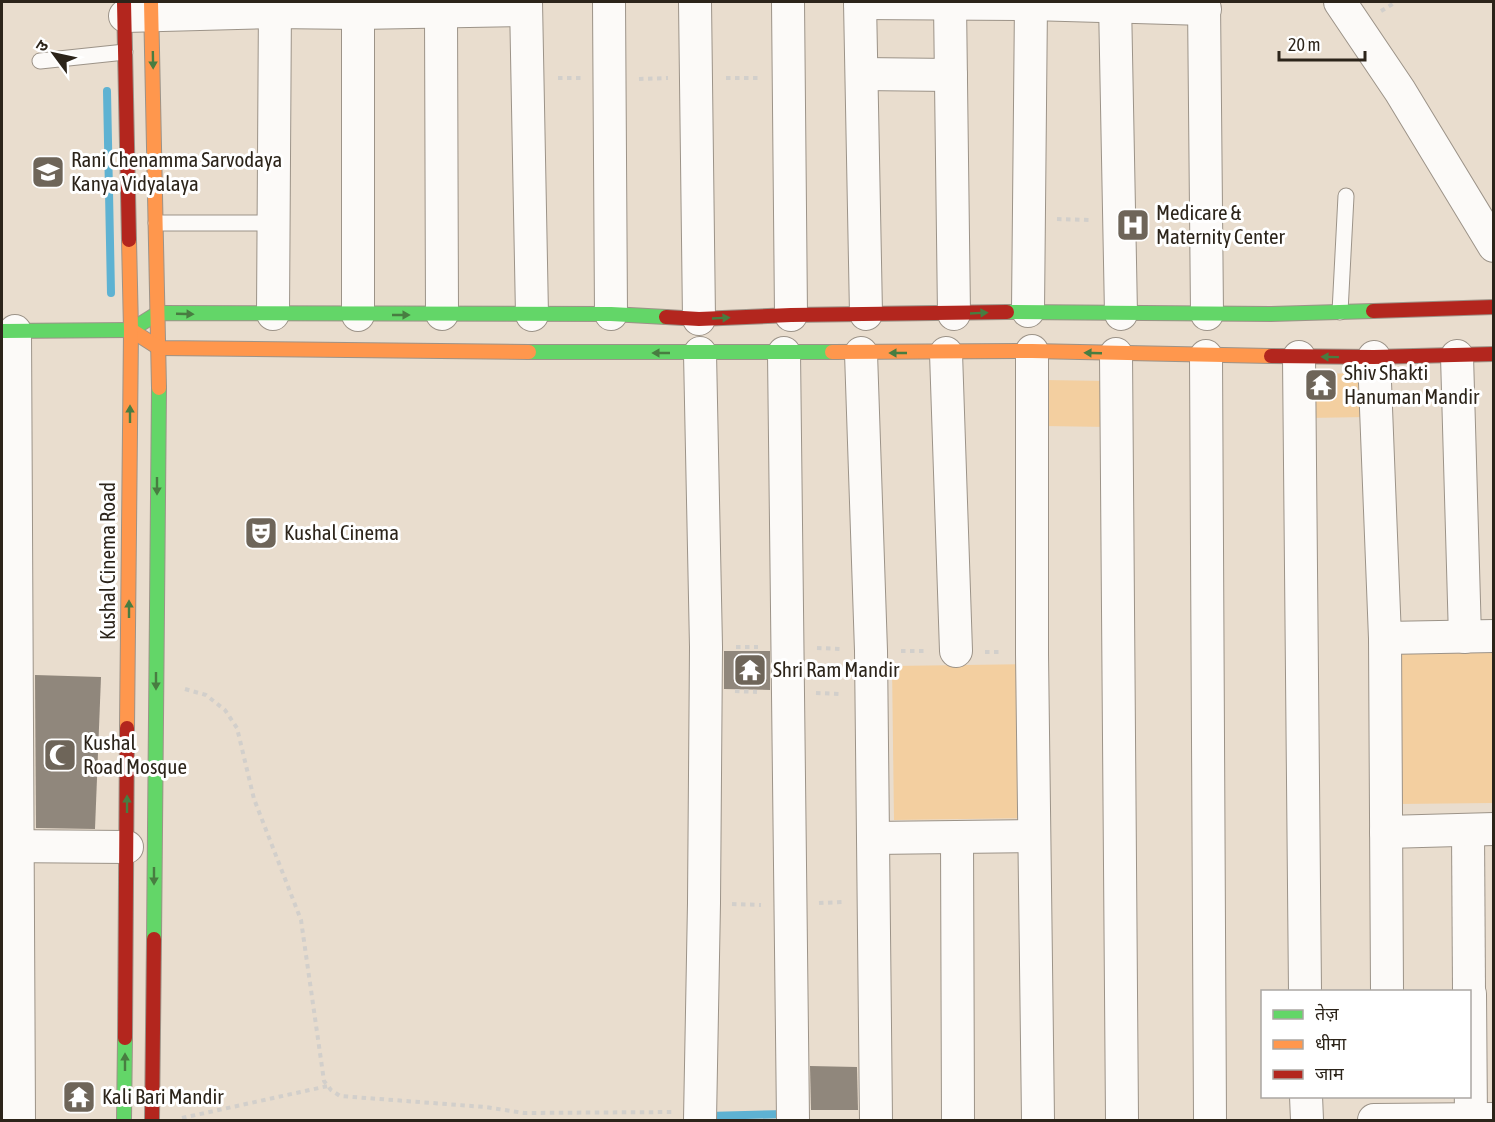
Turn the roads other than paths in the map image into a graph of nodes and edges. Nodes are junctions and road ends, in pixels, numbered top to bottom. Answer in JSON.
{"nodes":[{"id":1,"x":609,"y":2,"type":"edge"},
{"id":2,"x":695,"y":2,"type":"edge"},
{"id":3,"x":788,"y":2,"type":"edge"},
{"id":4,"x":860,"y":2,"type":"edge"},
{"id":5,"x":1340,"y":2,"type":"edge"},
{"id":6,"x":1031,"y":3,"type":"edge"},
{"id":7,"x":950,"y":4,"type":"junction"},
{"id":8,"x":1115,"y":4,"type":"edge"},
{"id":9,"x":1204,"y":5,"type":"edge"},
{"id":10,"x":526,"y":6,"type":"edge"},
{"id":11,"x":275,"y":7,"type":"edge"},
{"id":12,"x":358,"y":7,"type":"edge"},
{"id":13,"x":138,"y":8,"type":"edge"},
{"id":14,"x":441,"y":12,"type":"junction"},
{"id":15,"x":125,"y":52,"type":"junction"},
{"id":16,"x":40,"y":61,"type":"dead end"},
{"id":17,"x":862,"y":74,"type":"junction"},
{"id":18,"x":951,"y":75,"type":"junction"},
{"id":19,"x":1346,"y":196,"type":"dead end"},
{"id":20,"x":156,"y":223,"type":"junction"},
{"id":21,"x":274,"y":223,"type":"junction"},
{"id":22,"x":1494,"y":246,"type":"edge"},
{"id":23,"x":1494,"y":308,"type":"edge"},
{"id":24,"x":1028,"y":311,"type":"junction"},
{"id":25,"x":1340,"y":312,"type":"junction"},
{"id":26,"x":158,"y":313,"type":"junction"},
{"id":27,"x":273,"y":314,"type":"junction"},
{"id":28,"x":611,"y":314,"type":"junction"},
{"id":29,"x":866,"y":314,"type":"junction"},
{"id":30,"x":954,"y":314,"type":"junction"},
{"id":31,"x":1121,"y":314,"type":"junction"},
{"id":32,"x":358,"y":315,"type":"junction"},
{"id":33,"x":532,"y":315,"type":"junction"},
{"id":34,"x":791,"y":315,"type":"junction"},
{"id":35,"x":1207,"y":319,"type":"junction"},
{"id":36,"x":442,"y":324,"type":"junction"},
{"id":37,"x":131,"y":330,"type":"junction"},
{"id":38,"x":8,"y":331,"type":"edge"},
{"id":39,"x":699,"y":336,"type":"junction"},
{"id":40,"x":159,"y":348,"type":"junction"},
{"id":41,"x":1032,"y":351,"type":"junction"},
{"id":42,"x":1206,"y":351,"type":"junction"},
{"id":43,"x":441,"y":352,"type":"junction"},
{"id":44,"x":784,"y":353,"type":"junction"},
{"id":45,"x":861,"y":353,"type":"junction"},
{"id":46,"x":946,"y":353,"type":"junction"},
{"id":47,"x":1116,"y":354,"type":"junction"},
{"id":48,"x":1494,"y":354,"type":"edge"},
{"id":49,"x":1457,"y":356,"type":"junction"},
{"id":50,"x":1299,"y":357,"type":"junction"},
{"id":51,"x":1374,"y":357,"type":"junction"},
{"id":52,"x":1479,"y":637,"type":"edge"},
{"id":53,"x":1385,"y":638,"type":"junction"},
{"id":54,"x":956,"y":651,"type":"dead end"},
{"id":55,"x":141,"y":745,"type":"junction"},
{"id":56,"x":1481,"y":830,"type":"edge"},
{"id":57,"x":1386,"y":832,"type":"junction"},
{"id":58,"x":1034,"y":836,"type":"junction"},
{"id":59,"x":957,"y":837,"type":"junction"},
{"id":60,"x":873,"y":838,"type":"junction"},
{"id":61,"x":9,"y":846,"type":"edge"},
{"id":62,"x":140,"y":848,"type":"junction"},
{"id":63,"x":1305,"y":990,"type":"edge"},
{"id":64,"x":1387,"y":990,"type":"edge"},
{"id":65,"x":1469,"y":990,"type":"edge"},
{"id":66,"x":1471,"y":1018,"type":"edge"},
{"id":67,"x":10,"y":1051,"type":"edge"},
{"id":68,"x":1306,"y":1098,"type":"edge"},
{"id":69,"x":1388,"y":1098,"type":"edge"},
{"id":70,"x":700,"y":1116,"type":"edge"},
{"id":71,"x":19,"y":1120,"type":"edge"},
{"id":72,"x":124,"y":1120,"type":"edge"},
{"id":73,"x":152,"y":1120,"type":"edge"},
{"id":74,"x":793,"y":1120,"type":"edge"},
{"id":75,"x":876,"y":1120,"type":"edge"},
{"id":76,"x":958,"y":1120,"type":"edge"},
{"id":77,"x":1038,"y":1120,"type":"edge"},
{"id":78,"x":1122,"y":1120,"type":"edge"},
{"id":79,"x":1210,"y":1120,"type":"edge"},
{"id":80,"x":1307,"y":1120,"type":"edge"},
{"id":81,"x":1374,"y":1120,"type":"edge"},
{"id":82,"x":1388,"y":1120,"type":"edge"},
{"id":83,"x":1479,"y":1120,"type":"edge"}],
"edges":[{"from":1,"to":28,"type":"street"},
{"from":2,"to":39,"type":"street"},
{"from":3,"to":34,"type":"street"},
{"from":4,"to":7,"type":"street"},
{"from":4,"to":17,"type":"street"},
{"from":5,"to":22,"type":"street"},
{"from":6,"to":7,"type":"street"},
{"from":6,"to":8,"type":"street"},
{"from":6,"to":24,"type":"street"},
{"from":7,"to":18,"type":"street"},
{"from":8,"to":9,"type":"street"},
{"from":8,"to":31,"type":"street"},
{"from":9,"to":35,"type":"street"},
{"from":10,"to":14,"type":"street"},
{"from":10,"to":33,"type":"street"},
{"from":11,"to":12,"type":"street"},
{"from":11,"to":13,"type":"street"},
{"from":11,"to":21,"type":"street"},
{"from":12,"to":14,"type":"street"},
{"from":12,"to":32,"type":"street"},
{"from":13,"to":15,"type":"street","name":"Kushal Cinema Road"},
{"from":13,"to":20,"type":"street","name":"Kushal Cinema Road","one_way":true},
{"from":14,"to":36,"type":"street"},
{"from":15,"to":16,"type":"lane"},
{"from":15,"to":37,"type":"street","name":"Kushal Cinema Road"},
{"from":17,"to":18,"type":"street"},
{"from":17,"to":29,"type":"street"},
{"from":18,"to":30,"type":"street"},
{"from":19,"to":25,"type":"lane"},
{"from":20,"to":21,"type":"lane"},
{"from":20,"to":26,"type":"street","name":"Kushal Cinema Road"},
{"from":21,"to":27,"type":"street"},
{"from":23,"to":25,"type":"street"},
{"from":30,"to":24,"type":"street","one_way":true},
{"from":24,"to":31,"type":"street"},
{"from":25,"to":35,"type":"street"},
{"from":26,"to":27,"type":"street","one_way":true},
{"from":26,"to":37,"type":"street"},
{"from":26,"to":40,"type":"street","name":"Kushal Cinema Road"},
{"from":27,"to":32,"type":"street"},
{"from":28,"to":33,"type":"street"},
{"from":28,"to":39,"type":"street"},
{"from":29,"to":30,"type":"street"},
{"from":29,"to":34,"type":"street"},
{"from":31,"to":35,"type":"street"},
{"from":32,"to":36,"type":"street","one_way":true},
{"from":33,"to":36,"type":"street"},
{"from":39,"to":34,"type":"street","one_way":true},
{"from":34,"to":44,"type":"street"},
{"from":36,"to":43,"type":"street"},
{"from":37,"to":38,"type":"street"},
{"from":37,"to":40,"type":"street"},
{"from":55,"to":37,"type":"street","name":"Kushal Cinema Road","one_way":true},
{"from":38,"to":61,"type":"street"},
{"from":39,"to":43,"type":"street","one_way":true},
{"from":39,"to":44,"type":"street"},
{"from":39,"to":70,"type":"street"},
{"from":40,"to":43,"type":"street"},
{"from":40,"to":55,"type":"street","name":"Kushal Cinema Road","one_way":true},
{"from":41,"to":46,"type":"street"},
{"from":47,"to":41,"type":"street","one_way":true},
{"from":41,"to":58,"type":"street"},
{"from":42,"to":47,"type":"street"},
{"from":42,"to":50,"type":"street"},
{"from":42,"to":79,"type":"street"},
{"from":44,"to":45,"type":"street"},
{"from":44,"to":74,"type":"street"},
{"from":46,"to":45,"type":"street","one_way":true},
{"from":45,"to":60,"type":"street"},
{"from":46,"to":54,"type":"street"},
{"from":47,"to":78,"type":"street"},
{"from":48,"to":49,"type":"street"},
{"from":49,"to":51,"type":"street"},
{"from":49,"to":52,"type":"street"},
{"from":51,"to":50,"type":"street","one_way":true},
{"from":50,"to":63,"type":"street"},
{"from":51,"to":53,"type":"street"},
{"from":52,"to":53,"type":"street"},
{"from":53,"to":57,"type":"street"},
{"from":55,"to":62,"type":"street","name":"Kushal Cinema Road"},
{"from":62,"to":55,"type":"street","name":"Kushal Cinema Road","one_way":true},
{"from":56,"to":57,"type":"street"},
{"from":56,"to":65,"type":"street"},
{"from":57,"to":64,"type":"street"},
{"from":58,"to":59,"type":"street"},
{"from":58,"to":77,"type":"street"},
{"from":59,"to":60,"type":"street"},
{"from":59,"to":76,"type":"street"},
{"from":60,"to":75,"type":"street"},
{"from":61,"to":62,"type":"street"},
{"from":61,"to":67,"type":"street"},
{"from":72,"to":62,"type":"street","name":"Kushal Cinema Road","one_way":true},
{"from":62,"to":73,"type":"street","name":"Kushal Cinema Road","one_way":true},
{"from":66,"to":83,"type":"street"},
{"from":67,"to":71,"type":"street"},
{"from":68,"to":80,"type":"street"},
{"from":69,"to":82,"type":"street"},
{"from":81,"to":82,"type":"street"},
{"from":82,"to":83,"type":"street"}]}
